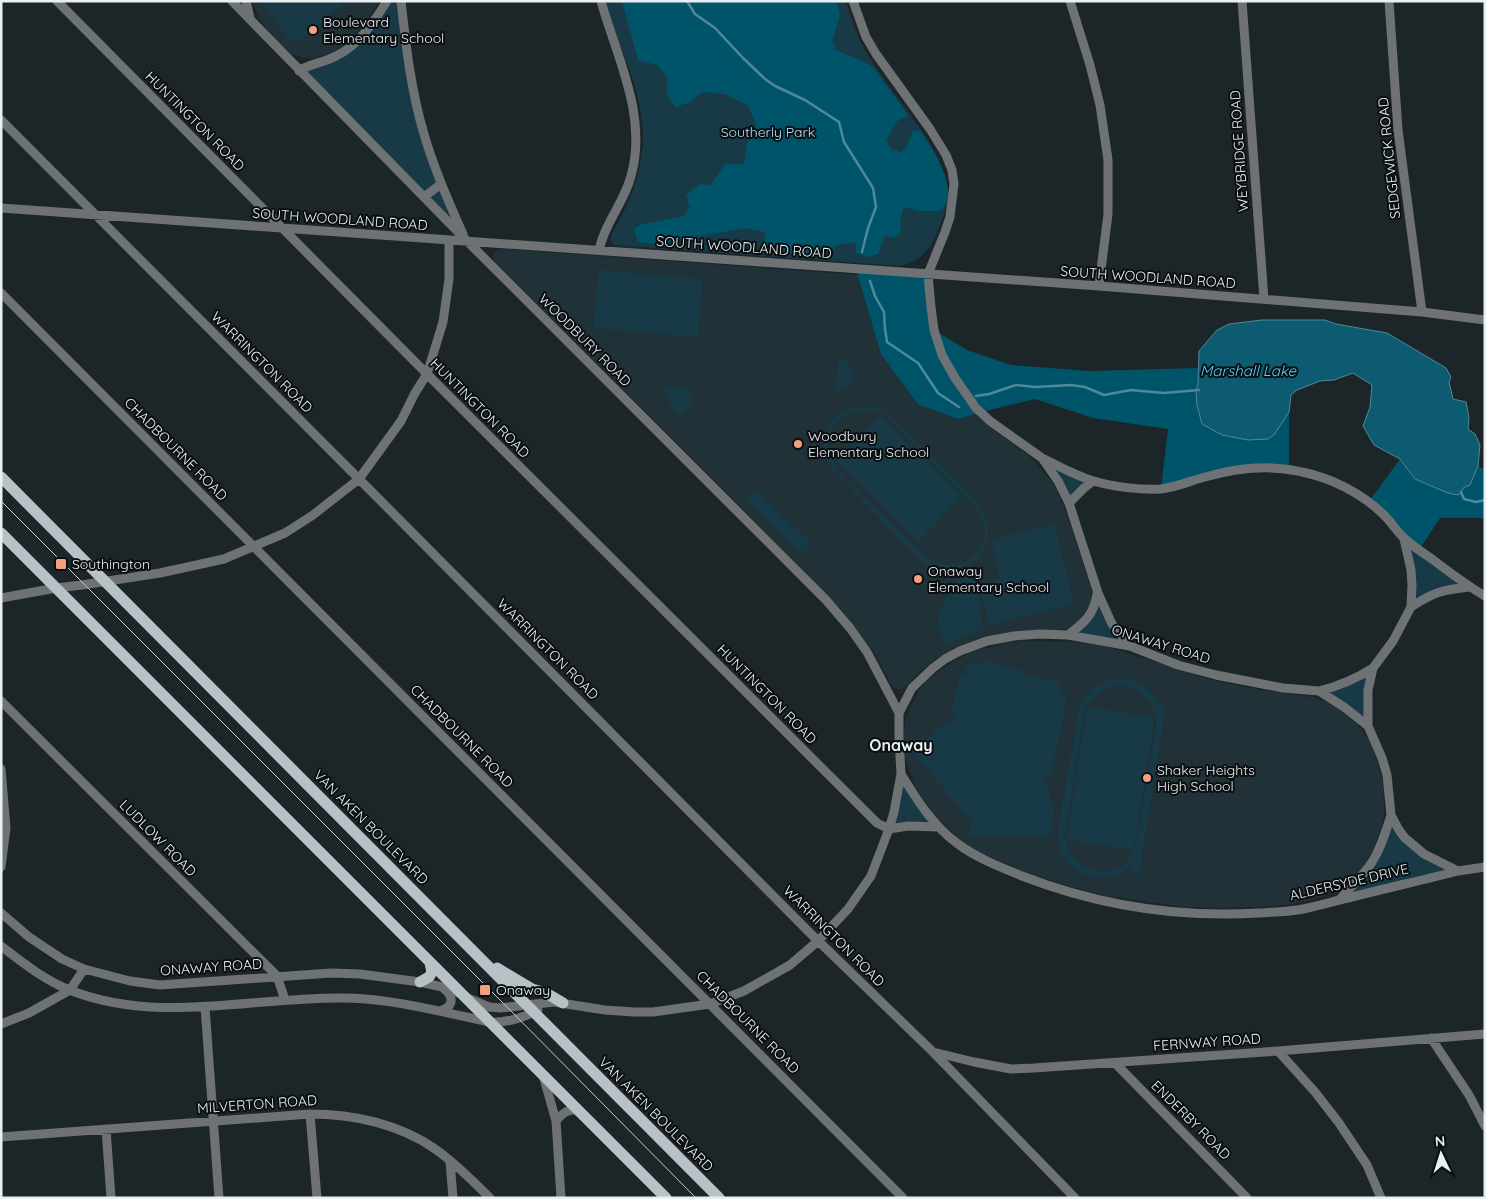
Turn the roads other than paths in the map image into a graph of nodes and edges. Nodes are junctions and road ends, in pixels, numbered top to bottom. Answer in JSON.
{"nodes":[{"id":1,"x":57,"y":1,"type":"edge"},
{"id":2,"x":232,"y":1,"type":"edge"},
{"id":3,"x":246,"y":1,"type":"edge"},
{"id":4,"x":387,"y":1,"type":"edge"},
{"id":5,"x":401,"y":1,"type":"edge"},
{"id":6,"x":601,"y":1,"type":"edge"},
{"id":7,"x":853,"y":1,"type":"edge"},
{"id":8,"x":1070,"y":1,"type":"edge"},
{"id":9,"x":1242,"y":1,"type":"edge"},
{"id":10,"x":1390,"y":1,"type":"edge"},
{"id":11,"x":250,"y":19,"type":"junction"},
{"id":12,"x":299,"y":71,"type":"junction"},
{"id":13,"x":1,"y":120,"type":"edge"},
{"id":14,"x":441,"y":184,"type":"junction"},
{"id":15,"x":424,"y":197,"type":"junction"},
{"id":16,"x":1,"y":208,"type":"edge"},
{"id":17,"x":95,"y":214,"type":"junction"},
{"id":18,"x":282,"y":228,"type":"junction"},
{"id":19,"x":449,"y":240,"type":"junction"},
{"id":20,"x":466,"y":241,"type":"junction"},
{"id":21,"x":599,"y":250,"type":"junction"},
{"id":22,"x":928,"y":274,"type":"junction"},
{"id":23,"x":1099,"y":286,"type":"junction"},
{"id":24,"x":1,"y":293,"type":"edge"},
{"id":25,"x":1264,"y":299,"type":"junction"},
{"id":26,"x":1422,"y":312,"type":"junction"},
{"id":27,"x":1485,"y":320,"type":"edge"},
{"id":28,"x":427,"y":374,"type":"junction"},
{"id":29,"x":1042,"y":458,"type":"junction"},
{"id":30,"x":1,"y":477,"type":"edge"},
{"id":31,"x":360,"y":479,"type":"junction"},
{"id":32,"x":1093,"y":481,"type":"junction"},
{"id":33,"x":1069,"y":503,"type":"junction"},
{"id":34,"x":1,"y":532,"type":"edge"},
{"id":35,"x":1404,"y":538,"type":"junction"},
{"id":36,"x":253,"y":546,"type":"junction"},
{"id":37,"x":106,"y":582,"type":"junction"},
{"id":38,"x":1469,"y":587,"type":"junction"},
{"id":39,"x":56,"y":588,"type":"junction"},
{"id":40,"x":1098,"y":593,"type":"junction"},
{"id":41,"x":1485,"y":596,"type":"edge"},
{"id":42,"x":1,"y":598,"type":"edge"},
{"id":43,"x":1411,"y":606,"type":"junction"},
{"id":44,"x":1068,"y":635,"type":"junction"},
{"id":45,"x":1130,"y":646,"type":"junction"},
{"id":46,"x":1373,"y":668,"type":"junction"},
{"id":47,"x":1319,"y":690,"type":"junction"},
{"id":48,"x":1,"y":701,"type":"edge"},
{"id":49,"x":5,"y":709,"type":"edge"},
{"id":50,"x":899,"y":713,"type":"junction"},
{"id":51,"x":1368,"y":726,"type":"junction"},
{"id":52,"x":1,"y":769,"type":"edge"},
{"id":53,"x":901,"y":774,"type":"junction"},
{"id":54,"x":1391,"y":815,"type":"junction"},
{"id":55,"x":937,"y":827,"type":"junction"},
{"id":56,"x":889,"y":829,"type":"junction"},
{"id":57,"x":1,"y":867,"type":"edge"},
{"id":58,"x":1485,"y":867,"type":"edge"},
{"id":59,"x":1458,"y":871,"type":"junction"},
{"id":60,"x":1339,"y":900,"type":"junction"},
{"id":61,"x":1,"y":914,"type":"edge"},
{"id":62,"x":818,"y":940,"type":"junction"},
{"id":63,"x":1,"y":946,"type":"edge"},
{"id":64,"x":484,"y":962,"type":"junction"},
{"id":65,"x":430,"y":963,"type":"junction"},
{"id":66,"x":84,"y":970,"type":"junction"},
{"id":67,"x":277,"y":976,"type":"junction"},
{"id":68,"x":420,"y":982,"type":"junction"},
{"id":69,"x":442,"y":986,"type":"junction"},
{"id":70,"x":70,"y":990,"type":"junction"},
{"id":71,"x":460,"y":993,"type":"junction"},
{"id":72,"x":285,"y":1000,"type":"junction"},
{"id":73,"x":559,"y":1003,"type":"junction"},
{"id":74,"x":710,"y":1004,"type":"junction"},
{"id":75,"x":205,"y":1007,"type":"junction"},
{"id":76,"x":531,"y":1009,"type":"junction"},
{"id":77,"x":440,"y":1011,"type":"junction"},
{"id":78,"x":489,"y":1022,"type":"junction"},
{"id":79,"x":1,"y":1024,"type":"edge"},
{"id":80,"x":1485,"y":1034,"type":"edge"},
{"id":81,"x":1431,"y":1038,"type":"junction"},
{"id":82,"x":1278,"y":1051,"type":"junction"},
{"id":83,"x":932,"y":1052,"type":"junction"},
{"id":84,"x":1115,"y":1063,"type":"junction"},
{"id":85,"x":543,"y":1075,"type":"junction"},
{"id":86,"x":578,"y":1110,"type":"junction"},
{"id":87,"x":310,"y":1114,"type":"junction"},
{"id":88,"x":213,"y":1121,"type":"junction"},
{"id":89,"x":556,"y":1121,"type":"junction"},
{"id":90,"x":1485,"y":1126,"type":"edge"},
{"id":91,"x":106,"y":1129,"type":"junction"},
{"id":92,"x":1,"y":1137,"type":"edge"},
{"id":93,"x":450,"y":1162,"type":"junction"},
{"id":94,"x":112,"y":1198,"type":"edge"},
{"id":95,"x":219,"y":1198,"type":"edge"},
{"id":96,"x":317,"y":1198,"type":"edge"},
{"id":97,"x":453,"y":1198,"type":"edge"},
{"id":98,"x":490,"y":1198,"type":"edge"},
{"id":99,"x":561,"y":1198,"type":"edge"},
{"id":100,"x":666,"y":1198,"type":"edge"},
{"id":101,"x":719,"y":1198,"type":"edge"},
{"id":102,"x":903,"y":1198,"type":"edge"},
{"id":103,"x":1075,"y":1198,"type":"edge"},
{"id":104,"x":1247,"y":1198,"type":"edge"},
{"id":105,"x":1381,"y":1198,"type":"edge"}],
"edges":[{"from":1,"to":18,"type":"street","name":"HUNTINGTON ROAD"},
{"from":2,"to":11,"type":"street","name":"WOODBURY ROAD"},
{"from":3,"to":11,"type":"street"},
{"from":4,"to":12,"type":"street"},
{"from":5,"to":14,"type":"street"},
{"from":6,"to":21,"type":"street"},
{"from":7,"to":22,"type":"street"},
{"from":8,"to":23,"type":"street"},
{"from":9,"to":25,"type":"street","name":"WEYBRIDGE ROAD"},
{"from":10,"to":26,"type":"street","name":"SEDGEWICK ROAD"},
{"from":11,"to":12,"type":"street","name":"WOODBURY ROAD"},
{"from":12,"to":15,"type":"street","name":"WOODBURY ROAD"},
{"from":13,"to":17,"type":"street","name":"WARRINGTON ROAD"},
{"from":14,"to":15,"type":"street"},
{"from":14,"to":20,"type":"street"},
{"from":15,"to":20,"type":"street","name":"WOODBURY ROAD"},
{"from":16,"to":17,"type":"street","name":"SOUTH WOODLAND ROAD"},
{"from":17,"to":18,"type":"street","name":"SOUTH WOODLAND ROAD"},
{"from":17,"to":31,"type":"street","name":"WARRINGTON ROAD"},
{"from":18,"to":19,"type":"street","name":"SOUTH WOODLAND ROAD"},
{"from":18,"to":28,"type":"street","name":"HUNTINGTON ROAD"},
{"from":19,"to":20,"type":"street","name":"SOUTH WOODLAND ROAD"},
{"from":19,"to":28,"type":"street"},
{"from":20,"to":21,"type":"street","name":"SOUTH WOODLAND ROAD"},
{"from":20,"to":50,"type":"street","name":"WOODBURY ROAD"},
{"from":21,"to":22,"type":"street","name":"SOUTH WOODLAND ROAD"},
{"from":22,"to":23,"type":"street","name":"SOUTH WOODLAND ROAD"},
{"from":22,"to":29,"type":"street"},
{"from":23,"to":25,"type":"street","name":"SOUTH WOODLAND ROAD"},
{"from":24,"to":36,"type":"street","name":"CHADBOURNE ROAD"},
{"from":25,"to":26,"type":"street","name":"SOUTH WOODLAND ROAD"},
{"from":26,"to":27,"type":"street","name":"SOUTH WOODLAND ROAD"},
{"from":28,"to":31,"type":"street"},
{"from":28,"to":56,"type":"street","name":"HUNTINGTON ROAD"},
{"from":29,"to":32,"type":"street"},
{"from":29,"to":33,"type":"street"},
{"from":30,"to":37,"type":"main road","name":"VAN AKEN BOULEVARD"},
{"from":31,"to":36,"type":"street"},
{"from":31,"to":62,"type":"street","name":"WARRINGTON ROAD"},
{"from":32,"to":33,"type":"street"},
{"from":32,"to":35,"type":"street"},
{"from":33,"to":40,"type":"street"},
{"from":34,"to":39,"type":"main road"},
{"from":35,"to":38,"type":"street"},
{"from":35,"to":43,"type":"street"},
{"from":36,"to":37,"type":"street"},
{"from":36,"to":74,"type":"street","name":"CHADBOURNE ROAD"},
{"from":37,"to":39,"type":"street"},
{"from":37,"to":64,"type":"main road","name":"VAN AKEN BOULEVARD"},
{"from":38,"to":41,"type":"street"},
{"from":38,"to":43,"type":"street"},
{"from":39,"to":42,"type":"street"},
{"from":39,"to":65,"type":"main road"},
{"from":40,"to":44,"type":"street"},
{"from":40,"to":45,"type":"street"},
{"from":43,"to":46,"type":"street"},
{"from":44,"to":45,"type":"street","name":"ONAWAY ROAD"},
{"from":44,"to":50,"type":"street","name":"ONAWAY ROAD"},
{"from":45,"to":47,"type":"street","name":"ONAWAY ROAD"},
{"from":46,"to":47,"type":"street"},
{"from":46,"to":51,"type":"street"},
{"from":47,"to":51,"type":"street"},
{"from":48,"to":49,"type":"street","name":"LUDLOW ROAD"},
{"from":49,"to":67,"type":"street","name":"LUDLOW ROAD"},
{"from":50,"to":53,"type":"street","name":"ONAWAY ROAD"},
{"from":51,"to":54,"type":"street"},
{"from":52,"to":57,"type":"street"},
{"from":53,"to":55,"type":"street","name":"ALDERSYDE DRIVE"},
{"from":53,"to":56,"type":"street","name":"ONAWAY ROAD"},
{"from":54,"to":59,"type":"street"},
{"from":54,"to":60,"type":"street"},
{"from":55,"to":56,"type":"street"},
{"from":55,"to":60,"type":"street","name":"ALDERSYDE DRIVE"},
{"from":56,"to":62,"type":"street","name":"ONAWAY ROAD"},
{"from":58,"to":59,"type":"street","name":"ALDERSYDE DRIVE"},
{"from":59,"to":60,"type":"street","name":"ALDERSYDE DRIVE"},
{"from":61,"to":66,"type":"street","name":"ONAWAY ROAD"},
{"from":62,"to":74,"type":"street","name":"ONAWAY ROAD"},
{"from":62,"to":83,"type":"street","name":"WARRINGTON ROAD"},
{"from":63,"to":70,"type":"street","name":"ONAWAY ROAD"},
{"from":64,"to":73,"type":"main road"},
{"from":64,"to":76,"type":"main road","name":"VAN AKEN BOULEVARD"},
{"from":65,"to":68,"type":"main road"},
{"from":65,"to":71,"type":"main road"},
{"from":66,"to":67,"type":"street","name":"ONAWAY ROAD"},
{"from":66,"to":70,"type":"street"},
{"from":67,"to":68,"type":"street","name":"ONAWAY ROAD"},
{"from":67,"to":72,"type":"street","name":"LUDLOW ROAD"},
{"from":68,"to":69,"type":"street","name":"ONAWAY ROAD"},
{"from":69,"to":71,"type":"street","name":"ONAWAY ROAD"},
{"from":69,"to":77,"type":"street"},
{"from":70,"to":75,"type":"street","name":"ONAWAY ROAD"},
{"from":70,"to":79,"type":"street"},
{"from":71,"to":76,"type":"street","name":"ONAWAY ROAD"},
{"from":71,"to":78,"type":"main road"},
{"from":72,"to":75,"type":"street","name":"ONAWAY ROAD"},
{"from":72,"to":77,"type":"street","name":"ONAWAY ROAD"},
{"from":73,"to":74,"type":"street","name":"ONAWAY ROAD"},
{"from":73,"to":76,"type":"street","name":"ONAWAY ROAD"},
{"from":74,"to":102,"type":"street","name":"CHADBOURNE ROAD"},
{"from":75,"to":88,"type":"street"},
{"from":76,"to":78,"type":"street","name":"ONAWAY ROAD"},
{"from":76,"to":101,"type":"main road","name":"VAN AKEN BOULEVARD"},
{"from":77,"to":78,"type":"street","name":"ONAWAY ROAD"},
{"from":78,"to":85,"type":"main road"},
{"from":80,"to":81,"type":"street","name":"FERNWAY ROAD"},
{"from":81,"to":82,"type":"street","name":"FERNWAY ROAD"},
{"from":81,"to":90,"type":"street"},
{"from":82,"to":84,"type":"street","name":"FERNWAY ROAD"},
{"from":82,"to":105,"type":"street"},
{"from":83,"to":84,"type":"street","name":"FERNWAY ROAD"},
{"from":83,"to":103,"type":"street","name":"WARRINGTON ROAD"},
{"from":84,"to":104,"type":"street","name":"ENDERBY ROAD"},
{"from":85,"to":86,"type":"main road"},
{"from":85,"to":89,"type":"street"},
{"from":86,"to":89,"type":"street"},
{"from":86,"to":100,"type":"main road"},
{"from":87,"to":88,"type":"street","name":"MILVERTON ROAD"},
{"from":87,"to":93,"type":"street","name":"MILVERTON ROAD"},
{"from":87,"to":96,"type":"street"},
{"from":88,"to":91,"type":"street","name":"MILVERTON ROAD"},
{"from":88,"to":95,"type":"street"},
{"from":89,"to":99,"type":"street"},
{"from":91,"to":92,"type":"street","name":"MILVERTON ROAD"},
{"from":91,"to":94,"type":"street"},
{"from":93,"to":97,"type":"street"},
{"from":93,"to":98,"type":"street","name":"MILVERTON ROAD"}]}
